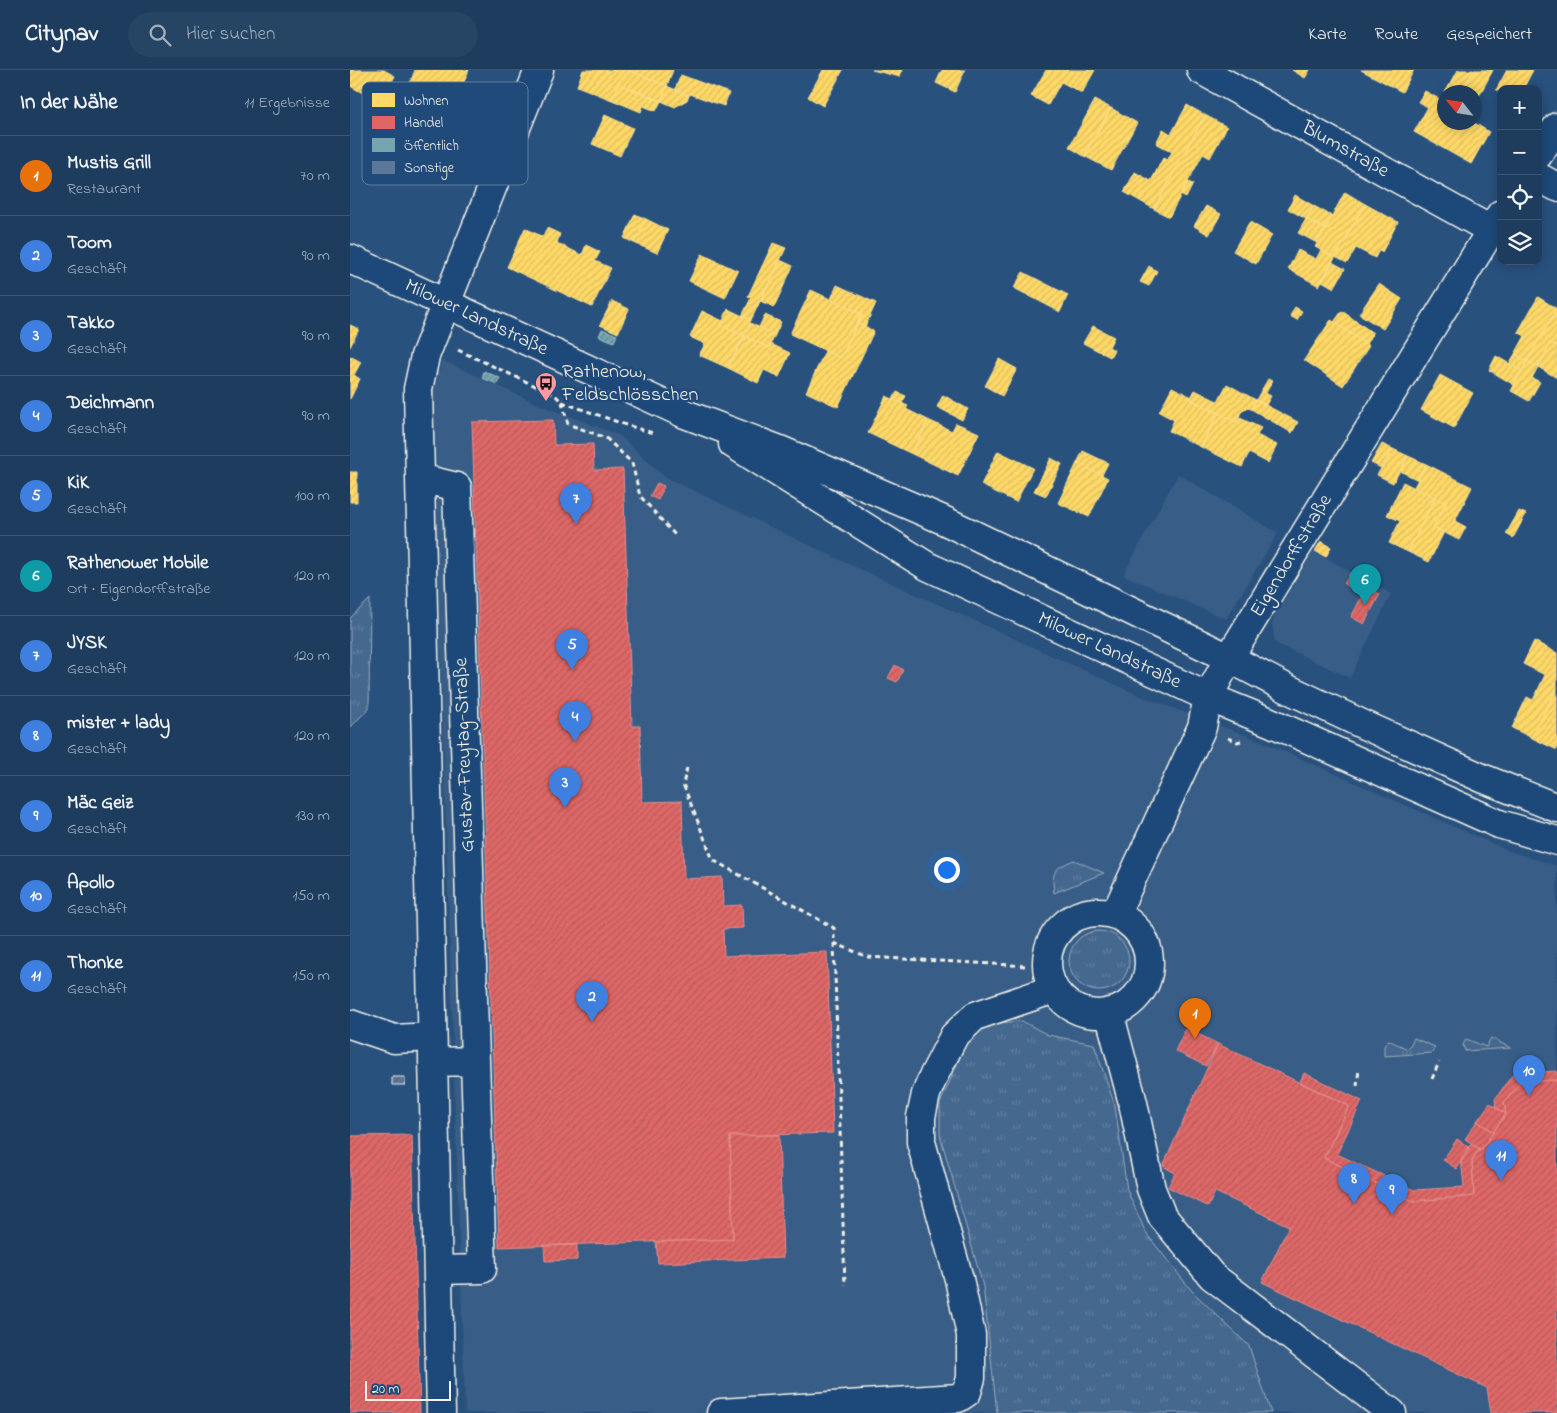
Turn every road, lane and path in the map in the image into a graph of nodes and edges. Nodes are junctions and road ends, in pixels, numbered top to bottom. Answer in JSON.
{"nodes":[{"id":1,"x":539,"y":70,"type":"edge"},
{"id":2,"x":1201,"y":70,"type":"edge"},
{"id":3,"x":528,"y":98,"type":"edge"},
{"id":4,"x":1557,"y":127,"type":"edge"},
{"id":5,"x":1542,"y":149,"type":"edge"},
{"id":6,"x":1542,"y":179,"type":"edge"},
{"id":7,"x":493,"y":185,"type":"edge"},
{"id":8,"x":1557,"y":188,"type":"edge"},
{"id":9,"x":1496,"y":222,"type":"edge"},
{"id":10,"x":350,"y":259,"type":"edge"},
{"id":11,"x":446,"y":304,"type":"junction"},
{"id":12,"x":432,"y":338,"type":"junction"},
{"id":13,"x":685,"y":414,"type":"junction"},
{"id":14,"x":420,"y":478,"type":"junction"},
{"id":15,"x":675,"y":535,"type":"dead end"},
{"id":16,"x":1229,"y":658,"type":"junction"},
{"id":17,"x":1208,"y":697,"type":"junction"},
{"id":18,"x":687,"y":768,"type":"dead end"},
{"id":19,"x":1557,"y":808,"type":"edge"},
{"id":20,"x":1557,"y":841,"type":"edge"},
{"id":21,"x":1115,"y":915,"type":"junction"},
{"id":22,"x":834,"y":943,"type":"junction"},
{"id":23,"x":1051,"y":978,"type":"junction"},
{"id":24,"x":1109,"y":1012,"type":"junction"},
{"id":25,"x":350,"y":1024,"type":"edge"},
{"id":26,"x":432,"y":1050,"type":"junction"},
{"id":27,"x":1520,"y":1059,"type":"dead end"},
{"id":28,"x":475,"y":1061,"type":"junction"},
{"id":29,"x":1440,"y":1062,"type":"dead end"},
{"id":30,"x":1359,"y":1069,"type":"dead end"},
{"id":31,"x":1518,"y":1074,"type":"dead end"},
{"id":32,"x":1432,"y":1079,"type":"dead end"},
{"id":33,"x":1357,"y":1086,"type":"dead end"},
{"id":34,"x":439,"y":1270,"type":"junction"},
{"id":35,"x":845,"y":1285,"type":"dead end"},
{"id":36,"x":441,"y":1413,"type":"edge"},
{"id":37,"x":721,"y":1413,"type":"edge"},
{"id":38,"x":1392,"y":1413,"type":"edge"}],
"edges":[{"from":1,"to":3,"type":"street","name":"Gustav-Freytag-Straße"},
{"from":2,"to":9,"type":"street","name":"Blumstraße"},
{"from":4,"to":5,"type":"street"},
{"from":6,"to":8,"type":"street"},
{"from":7,"to":11,"type":"street","name":"Gustav-Freytag-Straße"},
{"from":9,"to":16,"type":"street","name":"Eigendorffstraße"},
{"from":10,"to":11,"type":"street","name":"Milower Landstraße"},
{"from":11,"to":12,"type":"street","name":"Gustav-Freytag-Straße"},
{"from":11,"to":13,"type":"street","name":"Milower Landstraße"},
{"from":12,"to":14,"type":"street","name":"Gustav-Freytag-Straße"},
{"from":12,"to":15,"type":"path"},
{"from":13,"to":16,"type":"street","name":"Milower Landstraße"},
{"from":13,"to":17,"type":"street","name":"Milower Landstraße"},
{"from":14,"to":26,"type":"street","name":"Gustav-Freytag-Straße"},
{"from":14,"to":28,"type":"street","name":"Gustav-Freytag-Straße"},
{"from":16,"to":17,"type":"street","name":"Eigendorffstraße"},
{"from":16,"to":19,"type":"street","name":"Milower Landstraße"},
{"from":17,"to":20,"type":"street","name":"Milower Landstraße"},
{"from":17,"to":21,"type":"street","name":"Eigendorffstraße"},
{"from":18,"to":22,"type":"path"},
{"from":21,"to":23,"type":"street"},
{"from":21,"to":24,"type":"street"},
{"from":22,"to":23,"type":"path"},
{"from":22,"to":35,"type":"path"},
{"from":23,"to":24,"type":"street"},
{"from":23,"to":37,"type":"street"},
{"from":24,"to":38,"type":"street"},
{"from":25,"to":26,"type":"street"},
{"from":26,"to":28,"type":"street"},
{"from":26,"to":34,"type":"street","name":"Gustav-Freytag-Straße"},
{"from":27,"to":31,"type":"path"},
{"from":28,"to":34,"type":"street","name":"Gustav-Freytag-Straße"},
{"from":29,"to":32,"type":"path"},
{"from":30,"to":33,"type":"path"},
{"from":34,"to":36,"type":"street","name":"Gustav-Freytag-Straße"}]}
